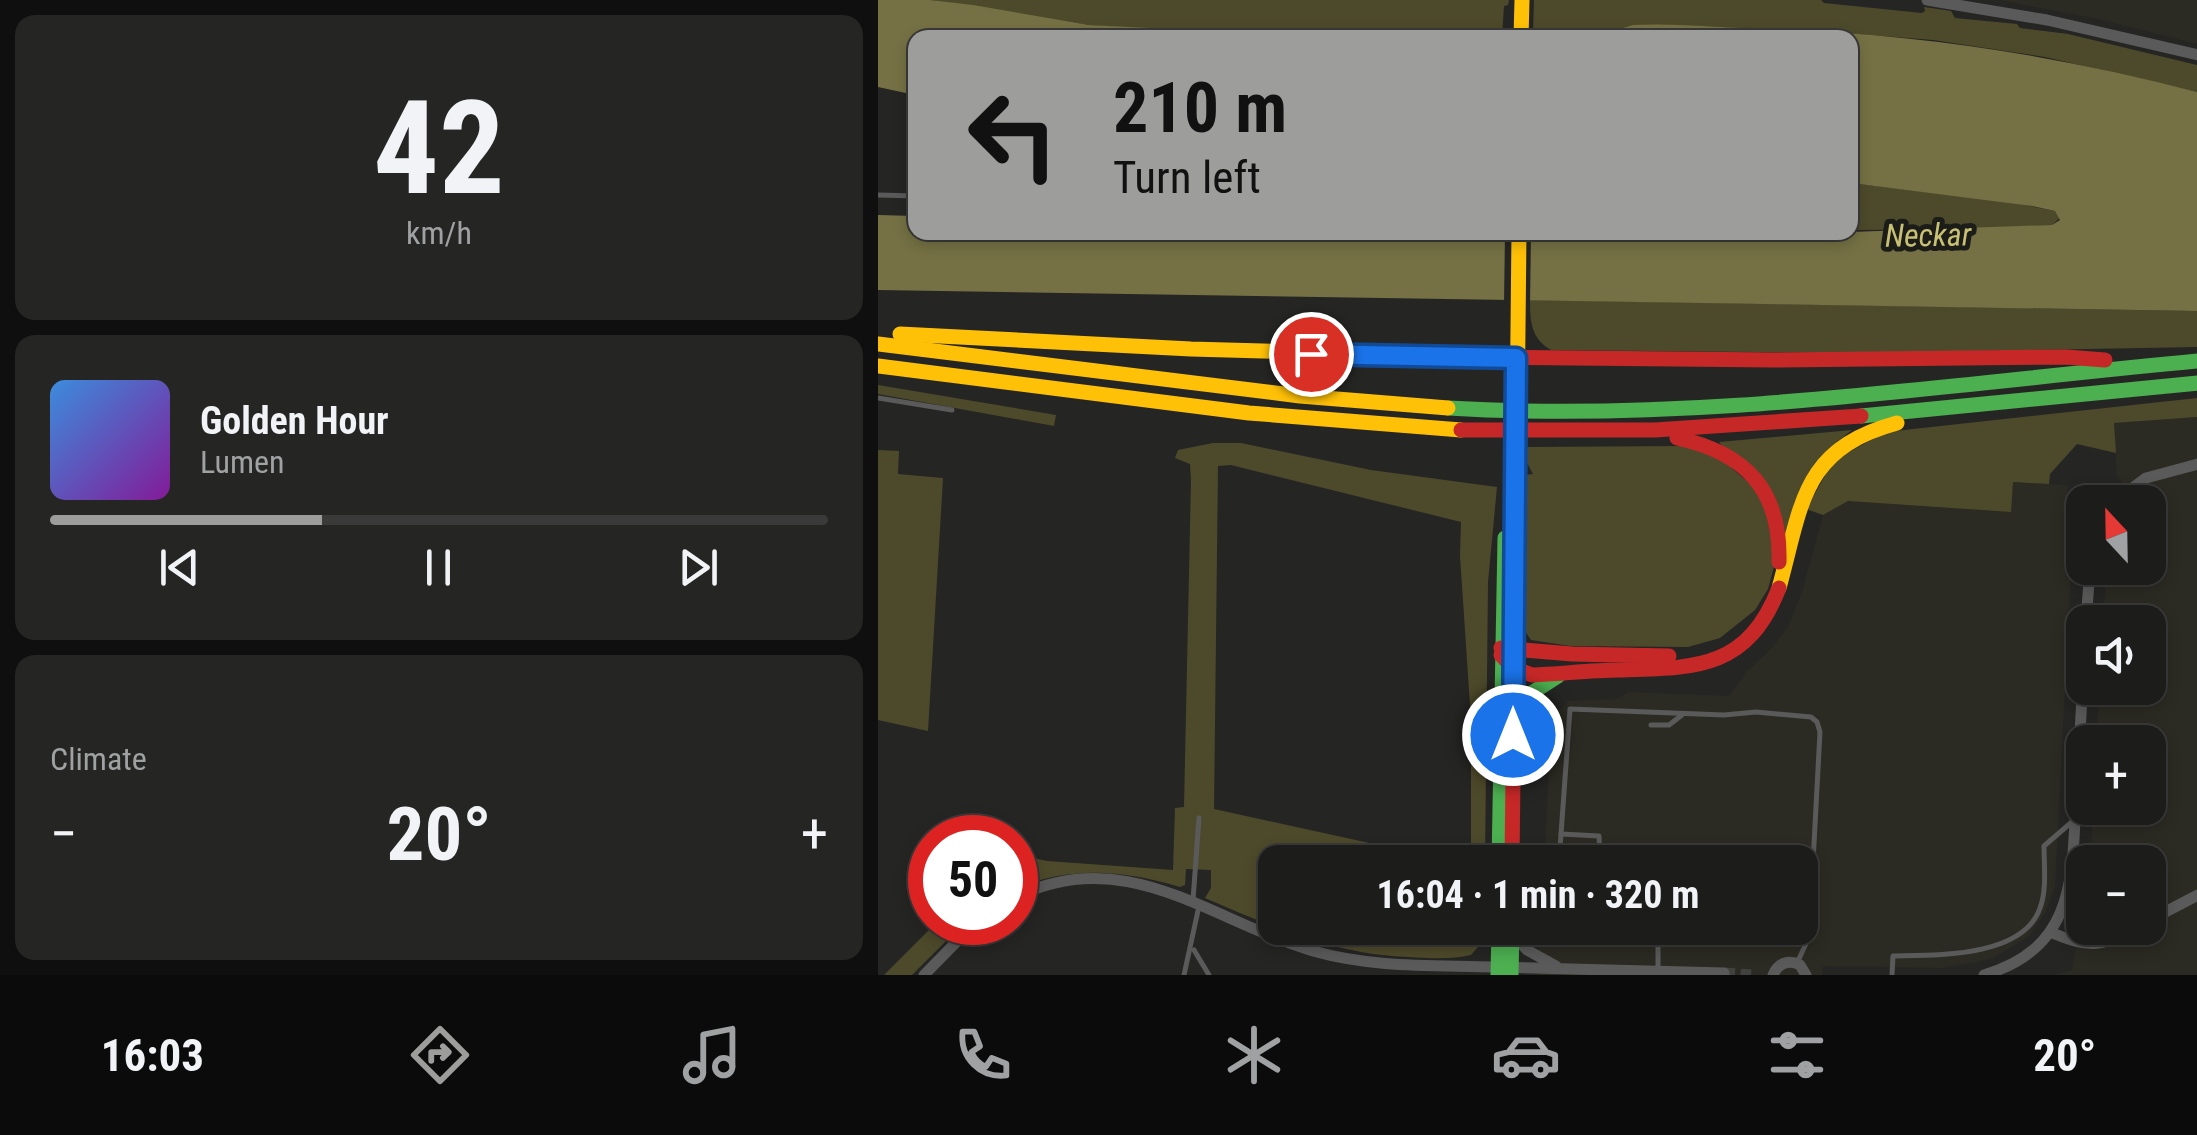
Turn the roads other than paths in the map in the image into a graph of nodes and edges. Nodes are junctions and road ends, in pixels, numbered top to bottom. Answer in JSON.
{"nodes":[{"id":1,"x":1522,"y":0,"type":"edge"},
{"id":2,"x":1927,"y":0,"type":"edge"},
{"id":3,"x":1521,"y":30,"type":"edge"},
{"id":4,"x":2198,"y":56,"type":"edge"},
{"id":5,"x":878,"y":194,"type":"edge"},
{"id":6,"x":908,"y":196,"type":"edge"},
{"id":7,"x":1519,"y":240,"type":"edge"},
{"id":8,"x":878,"y":332,"type":"edge"},
{"id":9,"x":878,"y":344,"type":"edge"},
{"id":10,"x":2198,"y":361,"type":"edge"},
{"id":11,"x":1516,"y":363,"type":"junction"},
{"id":12,"x":2146,"y":365,"type":"junction"},
{"id":13,"x":878,"y":366,"type":"edge"},
{"id":14,"x":2198,"y":383,"type":"edge"},
{"id":15,"x":878,"y":398,"type":"edge"},
{"id":16,"x":1945,"y":408,"type":"junction"},
{"id":17,"x":952,"y":410,"type":"dead end"},
{"id":18,"x":1636,"y":432,"type":"junction"},
{"id":19,"x":2198,"y":464,"type":"edge"},
{"id":20,"x":2137,"y":485,"type":"edge"},
{"id":21,"x":1505,"y":650,"type":"junction"},
{"id":22,"x":1513,"y":668,"type":"junction"},
{"id":23,"x":1566,"y":672,"type":"junction"},
{"id":24,"x":1684,"y":713,"type":"junction"},
{"id":25,"x":1650,"y":725,"type":"dead end"},
{"id":26,"x":1513,"y":735,"type":"junction"},
{"id":27,"x":1199,"y":818,"type":"dead end"},
{"id":28,"x":2068,"y":825,"type":"edge"},
{"id":29,"x":2075,"y":825,"type":"edge"},
{"id":30,"x":1561,"y":834,"type":"junction"},
{"id":31,"x":1499,"y":845,"type":"edge"},
{"id":32,"x":1512,"y":845,"type":"edge"},
{"id":33,"x":1560,"y":845,"type":"edge"},
{"id":34,"x":1600,"y":845,"type":"edge"},
{"id":35,"x":1038,"y":889,"type":"edge"},
{"id":36,"x":2198,"y":895,"type":"edge"},
{"id":37,"x":1196,"y":902,"type":"junction"},
{"id":38,"x":2166,"y":912,"type":"edge"},
{"id":39,"x":2050,"y":932,"type":"junction"},
{"id":40,"x":2066,"y":938,"type":"edge"},
{"id":41,"x":953,"y":945,"type":"edge"},
{"id":42,"x":1506,"y":945,"type":"edge"},
{"id":43,"x":1523,"y":945,"type":"edge"},
{"id":44,"x":1658,"y":945,"type":"edge"},
{"id":45,"x":1192,"y":947,"type":"junction"},
{"id":46,"x":1797,"y":963,"type":"junction"},
{"id":47,"x":1504,"y":971,"type":"edge"},
{"id":48,"x":1658,"y":971,"type":"junction"},
{"id":49,"x":1560,"y":972,"type":"edge"},
{"id":50,"x":1724,"y":973,"type":"edge"},
{"id":51,"x":924,"y":975,"type":"edge"},
{"id":52,"x":1184,"y":975,"type":"edge"},
{"id":53,"x":1209,"y":975,"type":"edge"},
{"id":54,"x":1774,"y":975,"type":"edge"},
{"id":55,"x":1806,"y":975,"type":"edge"},
{"id":56,"x":1892,"y":975,"type":"edge"},
{"id":57,"x":1984,"y":975,"type":"edge"}],
"edges":[{"from":1,"to":3,"type":"main road"},
{"from":2,"to":4,"type":"street"},
{"from":5,"to":6,"type":"lane"},
{"from":7,"to":11,"type":"main road"},
{"from":8,"to":11,"type":"main road"},
{"from":9,"to":12,"type":"main road"},
{"from":10,"to":12,"type":"main road"},
{"from":11,"to":12,"type":"main road"},
{"from":11,"to":21,"type":"main road"},
{"from":13,"to":18,"type":"main road"},
{"from":14,"to":16,"type":"main road"},
{"from":15,"to":17,"type":"lane"},
{"from":16,"to":18,"type":"main road"},
{"from":16,"to":23,"type":"main road"},
{"from":18,"to":21,"type":"main road"},
{"from":19,"to":20,"type":"street"},
{"from":21,"to":22,"type":"main road"},
{"from":21,"to":31,"type":"main road"},
{"from":22,"to":23,"type":"main road"},
{"from":22,"to":26,"type":"main road"},
{"from":23,"to":26,"type":"main road"},
{"from":24,"to":25,"type":"lane"},
{"from":24,"to":30,"type":"lane"},
{"from":24,"to":46,"type":"lane"},
{"from":26,"to":32,"type":"main road"},
{"from":27,"to":37,"type":"lane"},
{"from":28,"to":56,"type":"lane"},
{"from":29,"to":39,"type":"street"},
{"from":30,"to":33,"type":"lane"},
{"from":30,"to":34,"type":"lane"},
{"from":35,"to":37,"type":"street"},
{"from":36,"to":38,"type":"street"},
{"from":37,"to":45,"type":"lane"},
{"from":37,"to":47,"type":"street"},
{"from":39,"to":40,"type":"street"},
{"from":39,"to":57,"type":"street"},
{"from":41,"to":51,"type":"street"},
{"from":42,"to":47,"type":"main road"},
{"from":43,"to":49,"type":"street"},
{"from":44,"to":48,"type":"lane"},
{"from":45,"to":52,"type":"lane"},
{"from":45,"to":53,"type":"lane"},
{"from":46,"to":54,"type":"street"},
{"from":46,"to":55,"type":"street"},
{"from":47,"to":49,"type":"street"},
{"from":48,"to":49,"type":"street"},
{"from":48,"to":50,"type":"street"}]}
